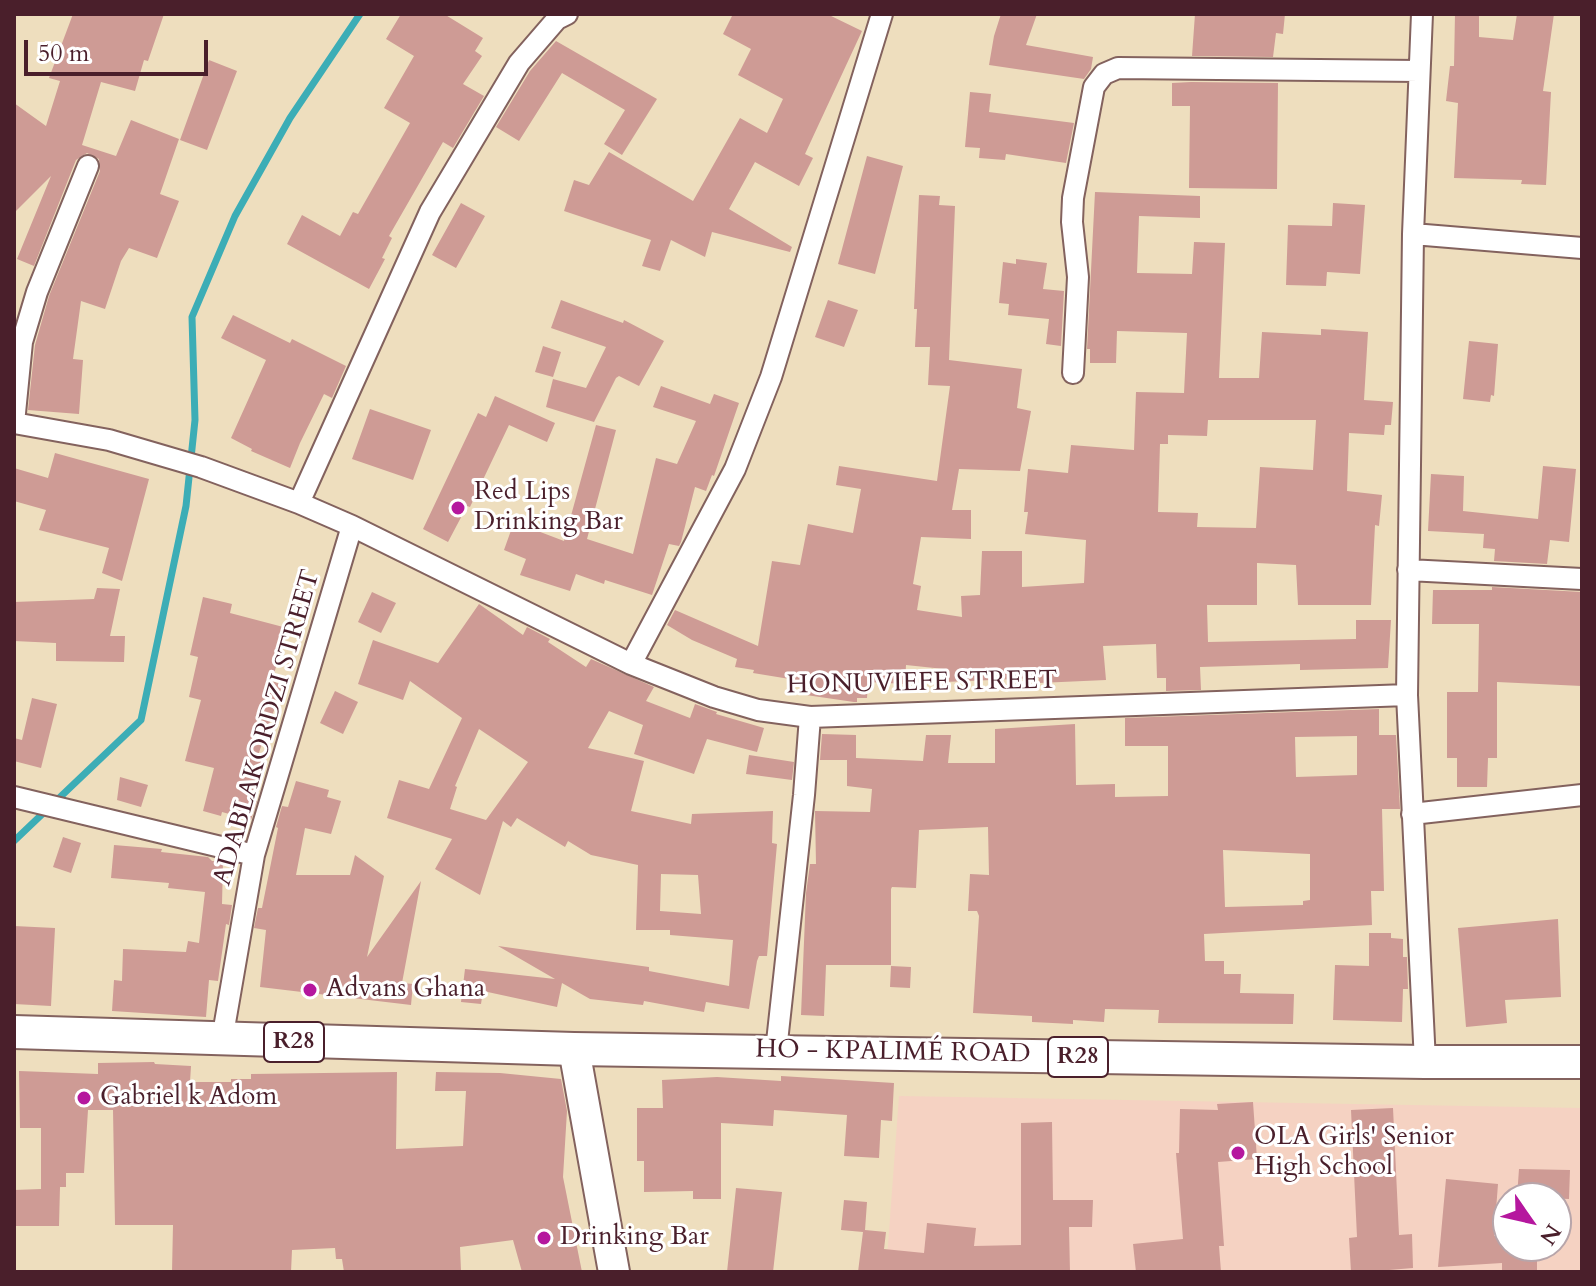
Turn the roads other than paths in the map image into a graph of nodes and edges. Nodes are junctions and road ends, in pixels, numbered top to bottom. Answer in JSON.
{"nodes":[{"id":1,"x":567,"y":14,"type":"edge"},
{"id":2,"x":882,"y":14,"type":"edge"},
{"id":3,"x":1422,"y":14,"type":"edge"},
{"id":4,"x":1419,"y":71,"type":"junction"},
{"id":5,"x":88,"y":166,"type":"dead end"},
{"id":6,"x":1413,"y":234,"type":"junction"},
{"id":7,"x":1582,"y":248,"type":"edge"},
{"id":8,"x":1073,"y":373,"type":"dead end"},
{"id":9,"x":14,"y":423,"type":"edge"},
{"id":10,"x":299,"y":503,"type":"junction"},
{"id":11,"x":352,"y":526,"type":"junction"},
{"id":12,"x":1408,"y":570,"type":"junction"},
{"id":13,"x":1582,"y":579,"type":"edge"},
{"id":14,"x":631,"y":664,"type":"junction"},
{"id":15,"x":1407,"y":695,"type":"junction"},
{"id":16,"x":810,"y":717,"type":"junction"},
{"id":17,"x":1582,"y":795,"type":"edge"},
{"id":18,"x":14,"y":797,"type":"edge"},
{"id":19,"x":1412,"y":814,"type":"junction"},
{"id":20,"x":254,"y":855,"type":"junction"},
{"id":21,"x":14,"y":1032,"type":"edge"},
{"id":22,"x":222,"y":1040,"type":"junction"},
{"id":23,"x":574,"y":1049,"type":"junction"},
{"id":24,"x":776,"y":1051,"type":"junction"},
{"id":25,"x":1425,"y":1062,"type":"junction"},
{"id":26,"x":1582,"y":1062,"type":"edge"},
{"id":27,"x":614,"y":1272,"type":"edge"}],
"edges":[{"from":1,"to":10,"type":"street"},
{"from":2,"to":14,"type":"street"},
{"from":3,"to":4,"type":"street"},
{"from":4,"to":6,"type":"street"},
{"from":4,"to":8,"type":"street"},
{"from":5,"to":9,"type":"street"},
{"from":6,"to":7,"type":"street"},
{"from":6,"to":12,"type":"street"},
{"from":9,"to":10,"type":"street","name":"HONUVIEFE STREET"},
{"from":10,"to":11,"type":"street","name":"HONUVIEFE STREET"},
{"from":11,"to":14,"type":"street","name":"HONUVIEFE STREET"},
{"from":11,"to":20,"type":"street","name":"ADABLAKORDZI STREET"},
{"from":12,"to":13,"type":"street"},
{"from":12,"to":15,"type":"street"},
{"from":14,"to":16,"type":"street","name":"HONUVIEFE STREET"},
{"from":15,"to":16,"type":"street","name":"HONUVIEFE STREET"},
{"from":15,"to":19,"type":"street"},
{"from":16,"to":24,"type":"street"},
{"from":17,"to":19,"type":"street"},
{"from":18,"to":20,"type":"street"},
{"from":19,"to":25,"type":"street"},
{"from":20,"to":22,"type":"street","name":"ADABLAKORDZI STREET"},
{"from":21,"to":22,"type":"main road","number":"R28"},
{"from":22,"to":23,"type":"main road","number":"R28"},
{"from":23,"to":24,"type":"main road","name":"HO - KPALIMÉ ROAD","number":"R28"},
{"from":23,"to":27,"type":"main road"},
{"from":24,"to":25,"type":"main road","name":"HO - KPALIMÉ ROAD","number":"R28"},
{"from":25,"to":26,"type":"main road","name":"HO - KPALIMÉ ROAD","number":"R28"}]}
